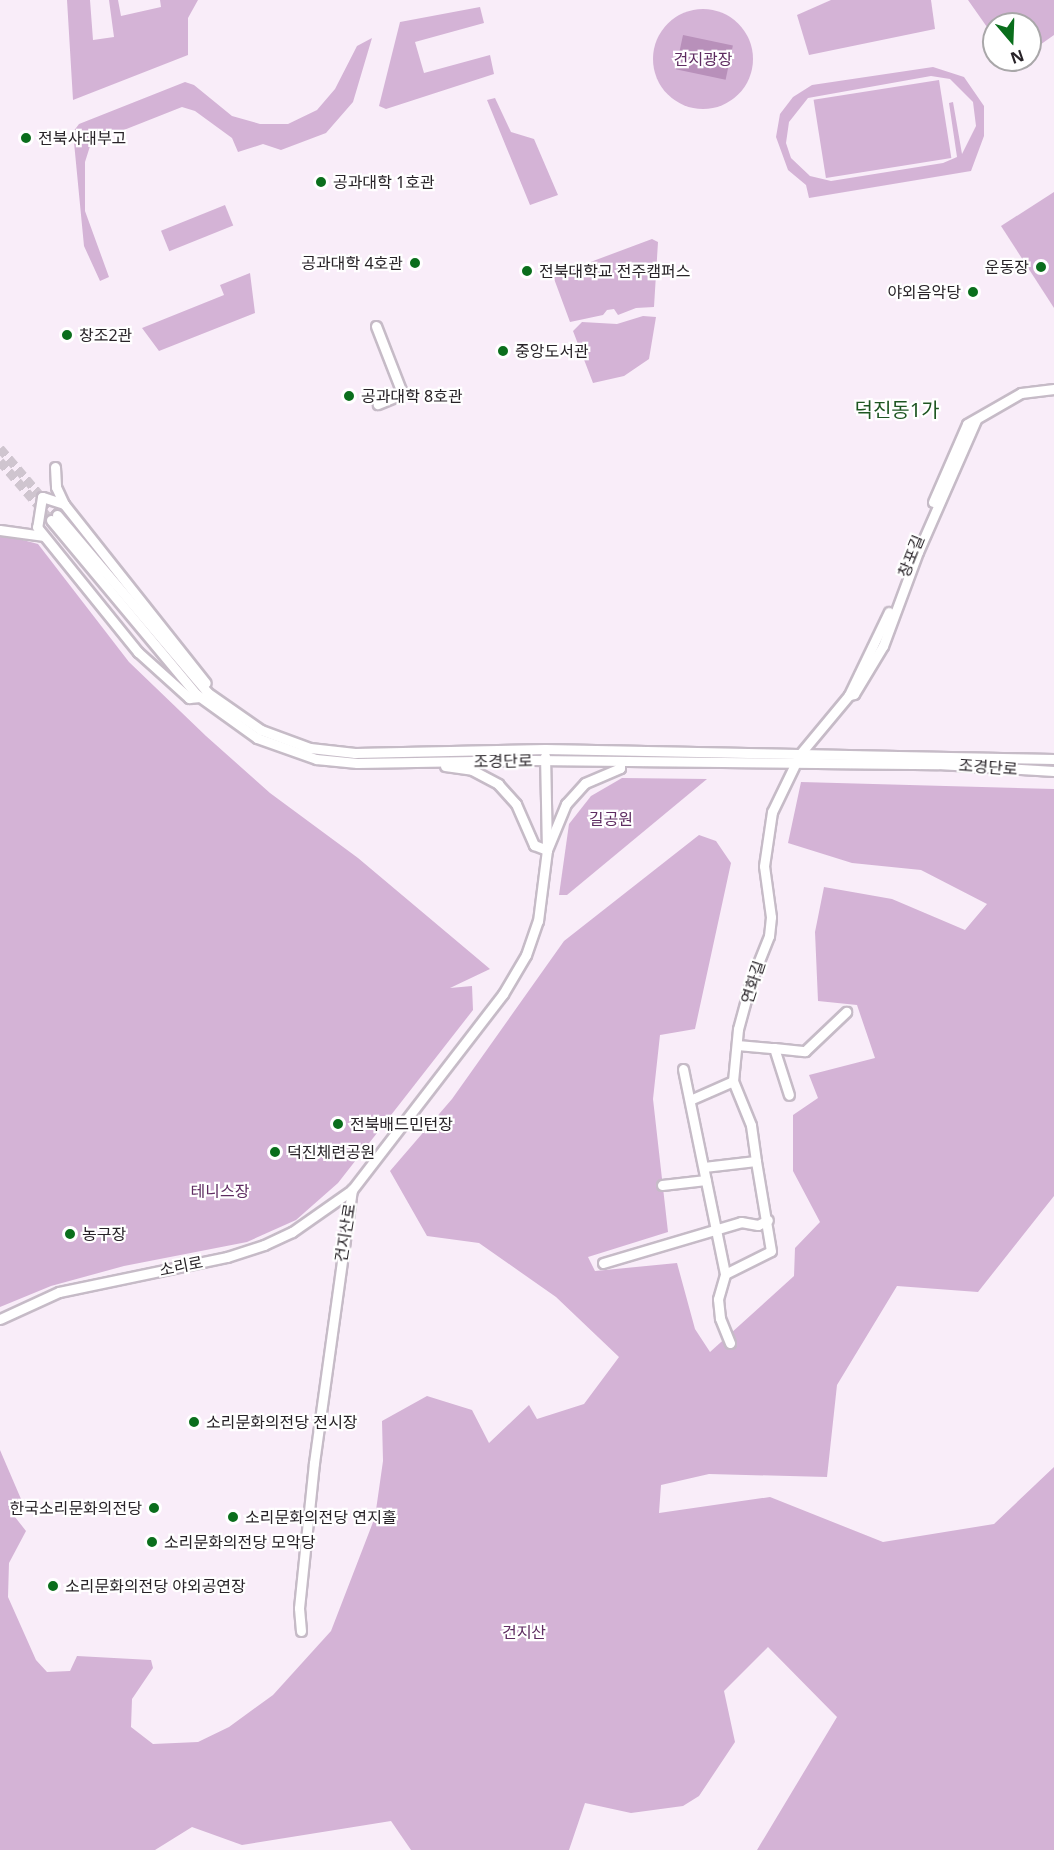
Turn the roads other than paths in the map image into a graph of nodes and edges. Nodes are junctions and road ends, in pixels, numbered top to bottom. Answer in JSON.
{"nodes":[{"id":1,"x":376,"y":326,"type":"dead end"},
{"id":2,"x":1054,"y":389,"type":"edge"},
{"id":3,"x":378,"y":404,"type":"dead end"},
{"id":4,"x":55,"y":467,"type":"dead end"},
{"id":5,"x":64,"y":504,"type":"junction"},
{"id":6,"x":54,"y":518,"type":"tunnel mouth"},
{"id":7,"x":0,"y":530,"type":"edge"},
{"id":8,"x":43,"y":536,"type":"junction"},
{"id":9,"x":204,"y":695,"type":"junction"},
{"id":10,"x":545,"y":749,"type":"junction"},
{"id":11,"x":800,"y":754,"type":"junction"},
{"id":12,"x":1054,"y":759,"type":"edge"},
{"id":13,"x":545,"y":760,"type":"junction"},
{"id":14,"x":620,"y":761,"type":"junction"},
{"id":15,"x":425,"y":762,"type":"junction"},
{"id":16,"x":794,"y":764,"type":"junction"},
{"id":17,"x":1054,"y":771,"type":"edge"},
{"id":18,"x":547,"y":850,"type":"junction"},
{"id":19,"x":846,"y":1011,"type":"dead end"},
{"id":20,"x":738,"y":1045,"type":"junction"},
{"id":21,"x":774,"y":1048,"type":"junction"},
{"id":22,"x":683,"y":1069,"type":"dead end"},
{"id":23,"x":733,"y":1081,"type":"junction"},
{"id":24,"x":789,"y":1095,"type":"dead end"},
{"id":25,"x":690,"y":1100,"type":"junction"},
{"id":26,"x":756,"y":1161,"type":"junction"},
{"id":27,"x":704,"y":1167,"type":"junction"},
{"id":28,"x":706,"y":1180,"type":"junction"},
{"id":29,"x":662,"y":1185,"type":"dead end"},
{"id":30,"x":352,"y":1190,"type":"junction"},
{"id":31,"x":768,"y":1220,"type":"junction"},
{"id":32,"x":716,"y":1231,"type":"junction"},
{"id":33,"x":603,"y":1263,"type":"dead end"},
{"id":34,"x":725,"y":1274,"type":"junction"},
{"id":35,"x":0,"y":1319,"type":"edge"},
{"id":36,"x":730,"y":1342,"type":"dead end"},
{"id":37,"x":301,"y":1631,"type":"dead end"}],
"edges":[{"from":1,"to":3,"type":"street"},
{"from":2,"to":11,"type":"street","name":"창포길"},
{"from":4,"to":5,"type":"street"},
{"from":5,"to":8,"type":"street"},
{"from":5,"to":9,"type":"street"},
{"from":6,"to":9,"type":"street","name":"조경단로"},
{"from":7,"to":8,"type":"street"},
{"from":8,"to":9,"type":"street"},
{"from":9,"to":10,"type":"street","name":"조경단로"},
{"from":9,"to":15,"type":"street","name":"조경단로"},
{"from":10,"to":11,"type":"street","name":"조경단로"},
{"from":10,"to":13,"type":"street","name":"건지산로"},
{"from":11,"to":12,"type":"street","name":"조경단로"},
{"from":11,"to":16,"type":"street","name":"연화길"},
{"from":13,"to":14,"type":"street","name":"조경단로"},
{"from":13,"to":15,"type":"street","name":"조경단로"},
{"from":13,"to":18,"type":"street","name":"건지산로"},
{"from":14,"to":16,"type":"street","name":"조경단로"},
{"from":14,"to":18,"type":"street"},
{"from":15,"to":18,"type":"street"},
{"from":16,"to":17,"type":"street","name":"조경단로"},
{"from":16,"to":20,"type":"street","name":"연화길"},
{"from":18,"to":30,"type":"street","name":"건지산로"},
{"from":19,"to":21,"type":"street"},
{"from":20,"to":21,"type":"street"},
{"from":20,"to":23,"type":"street","name":"연화길"},
{"from":21,"to":24,"type":"street"},
{"from":22,"to":25,"type":"street"},
{"from":23,"to":25,"type":"street"},
{"from":23,"to":26,"type":"street"},
{"from":25,"to":27,"type":"street"},
{"from":26,"to":27,"type":"street"},
{"from":26,"to":31,"type":"street"},
{"from":27,"to":28,"type":"street"},
{"from":28,"to":29,"type":"street"},
{"from":28,"to":32,"type":"street"},
{"from":30,"to":35,"type":"street","name":"소리로"},
{"from":30,"to":37,"type":"street","name":"건지산로"},
{"from":31,"to":32,"type":"street"},
{"from":31,"to":34,"type":"street"},
{"from":32,"to":33,"type":"street"},
{"from":32,"to":34,"type":"street"},
{"from":34,"to":36,"type":"street"}]}
